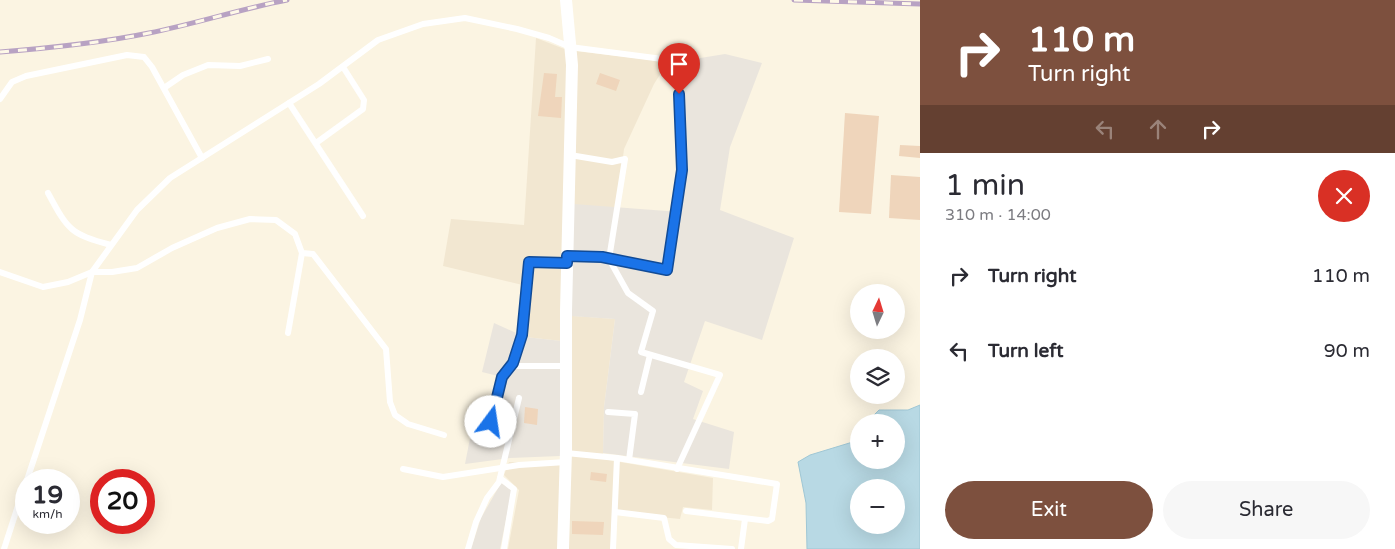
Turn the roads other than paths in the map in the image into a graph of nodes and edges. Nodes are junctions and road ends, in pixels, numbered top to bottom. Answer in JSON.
{"nodes":[{"id":1,"x":566,"y":0,"type":"edge"},
{"id":2,"x":570,"y":47,"type":"junction"},
{"id":3,"x":268,"y":58,"type":"dead end"},
{"id":4,"x":342,"y":67,"type":"junction"},
{"id":5,"x":164,"y":88,"type":"junction"},
{"id":6,"x":0,"y":99,"type":"edge"},
{"id":7,"x":289,"y":103,"type":"junction"},
{"id":8,"x":316,"y":143,"type":"junction"},
{"id":9,"x":570,"y":155,"type":"junction"},
{"id":10,"x":202,"y":158,"type":"junction"},
{"id":11,"x":48,"y":193,"type":"dead end"},
{"id":12,"x":363,"y":216,"type":"dead end"},
{"id":13,"x":111,"y":246,"type":"junction"},
{"id":14,"x":302,"y":253,"type":"junction"},
{"id":15,"x":609,"y":259,"type":"junction"},
{"id":16,"x":567,"y":260,"type":"junction"},
{"id":17,"x":0,"y":272,"type":"edge"},
{"id":18,"x":92,"y":272,"type":"junction"},
{"id":19,"x":288,"y":333,"type":"dead end"},
{"id":20,"x":650,"y":355,"type":"junction"},
{"id":21,"x":510,"y":366,"type":"junction"},
{"id":22,"x":566,"y":366,"type":"junction"},
{"id":23,"x":641,"y":392,"type":"dead end"},
{"id":24,"x":519,"y":398,"type":"dead end"},
{"id":25,"x":608,"y":412,"type":"dead end"},
{"id":26,"x":491,"y":422,"type":"dead end"},
{"id":27,"x":444,"y":434,"type":"dead end"},
{"id":28,"x":566,"y":458,"type":"junction"},
{"id":29,"x":616,"y":458,"type":"junction"},
{"id":30,"x":629,"y":460,"type":"junction"},
{"id":31,"x":503,"y":468,"type":"junction"},
{"id":32,"x":677,"y":468,"type":"junction"},
{"id":33,"x":30,"y":469,"type":"edge"},
{"id":34,"x":403,"y":469,"type":"dead end"},
{"id":35,"x":500,"y":478,"type":"junction"},
{"id":36,"x":686,"y":511,"type":"dead end"},
{"id":37,"x":614,"y":512,"type":"junction"},
{"id":38,"x":15,"y":514,"type":"edge"},
{"id":39,"x":745,"y":519,"type":"junction"},
{"id":40,"x":4,"y":549,"type":"edge"},
{"id":41,"x":468,"y":549,"type":"edge"},
{"id":42,"x":504,"y":549,"type":"edge"},
{"id":43,"x":563,"y":549,"type":"edge"},
{"id":44,"x":613,"y":549,"type":"edge"},
{"id":45,"x":732,"y":549,"type":"edge"},
{"id":46,"x":741,"y":549,"type":"edge"}],
"edges":[{"from":1,"to":2,"type":"street"},
{"from":2,"to":4,"type":"lane"},
{"from":2,"to":9,"type":"street"},
{"from":2,"to":15,"type":"lane"},
{"from":3,"to":5,"type":"lane"},
{"from":4,"to":7,"type":"lane"},
{"from":4,"to":8,"type":"lane"},
{"from":5,"to":6,"type":"lane"},
{"from":5,"to":10,"type":"lane"},
{"from":7,"to":8,"type":"lane"},
{"from":7,"to":10,"type":"lane"},
{"from":8,"to":12,"type":"lane"},
{"from":9,"to":15,"type":"lane"},
{"from":9,"to":16,"type":"street"},
{"from":10,"to":13,"type":"lane"},
{"from":11,"to":13,"type":"lane"},
{"from":13,"to":18,"type":"lane"},
{"from":14,"to":18,"type":"lane"},
{"from":14,"to":19,"type":"lane"},
{"from":14,"to":27,"type":"lane"},
{"from":15,"to":16,"type":"lane"},
{"from":15,"to":20,"type":"lane"},
{"from":16,"to":21,"type":"lane"},
{"from":16,"to":22,"type":"street"},
{"from":17,"to":18,"type":"lane"},
{"from":18,"to":33,"type":"lane"},
{"from":20,"to":23,"type":"lane"},
{"from":20,"to":32,"type":"lane"},
{"from":21,"to":22,"type":"lane"},
{"from":21,"to":26,"type":"lane"},
{"from":22,"to":28,"type":"street"},
{"from":24,"to":31,"type":"lane"},
{"from":25,"to":30,"type":"lane"},
{"from":28,"to":29,"type":"lane"},
{"from":28,"to":31,"type":"lane"},
{"from":28,"to":43,"type":"street"},
{"from":29,"to":30,"type":"lane"},
{"from":29,"to":37,"type":"lane"},
{"from":30,"to":32,"type":"lane"},
{"from":31,"to":34,"type":"lane"},
{"from":31,"to":35,"type":"lane"},
{"from":32,"to":39,"type":"lane"},
{"from":35,"to":41,"type":"lane"},
{"from":35,"to":42,"type":"lane"},
{"from":36,"to":39,"type":"lane"},
{"from":37,"to":44,"type":"lane"},
{"from":37,"to":45,"type":"lane"},
{"from":38,"to":40,"type":"lane"},
{"from":39,"to":46,"type":"lane"}]}
